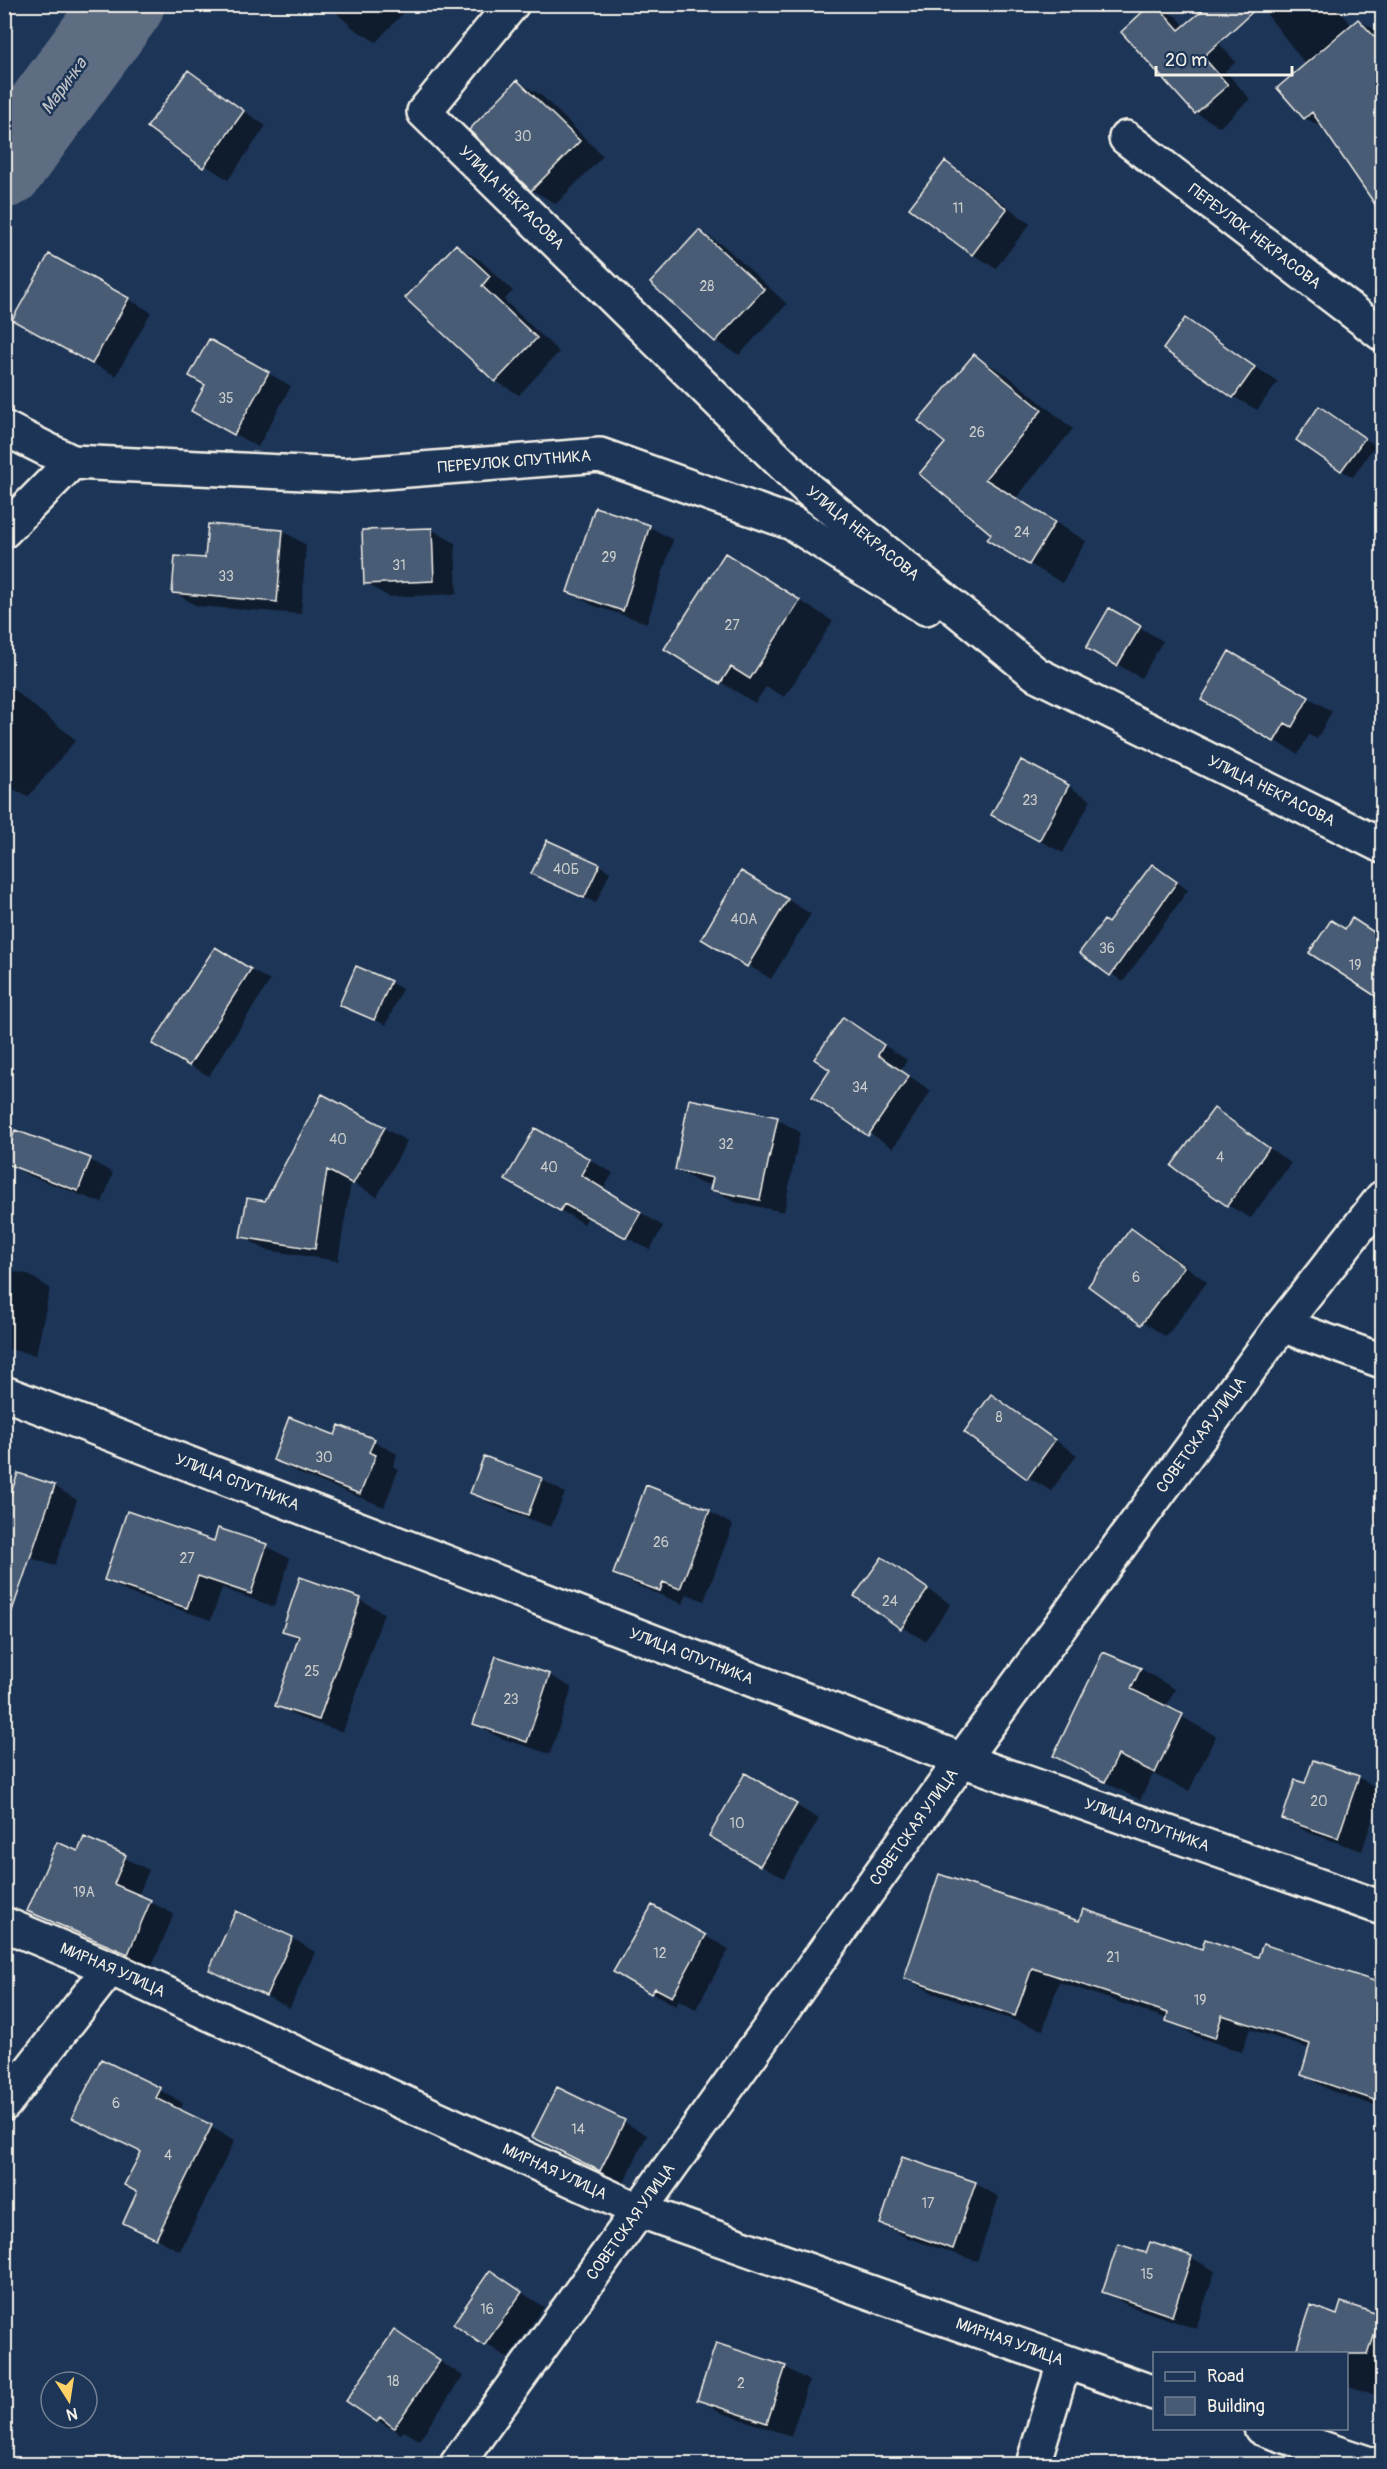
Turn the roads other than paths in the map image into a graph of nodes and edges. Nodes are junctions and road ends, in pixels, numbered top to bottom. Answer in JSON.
{"nodes":[{"id":1,"x":512,"y":4,"type":"edge"},
{"id":2,"x":1126,"y":138,"type":"dead end"},
{"id":3,"x":1383,"y":334,"type":"edge"},
{"id":4,"x":4,"y":428,"type":"edge"},
{"id":5,"x":72,"y":462,"type":"junction"},
{"id":6,"x":4,"y":531,"type":"edge"},
{"id":7,"x":1036,"y":674,"type":"junction"},
{"id":8,"x":1383,"y":846,"type":"edge"},
{"id":9,"x":1383,"y":1198,"type":"edge"},
{"id":10,"x":1282,"y":1325,"type":"junction"},
{"id":11,"x":1383,"y":1361,"type":"edge"},
{"id":12,"x":4,"y":1393,"type":"edge"},
{"id":13,"x":962,"y":1760,"type":"junction"},
{"id":14,"x":1383,"y":1908,"type":"edge"},
{"id":15,"x":4,"y":1924,"type":"edge"},
{"id":16,"x":111,"y":1968,"type":"junction"},
{"id":17,"x":4,"y":2104,"type":"edge"},
{"id":18,"x":638,"y":2210,"type":"junction"},
{"id":19,"x":1064,"y":2363,"type":"junction"},
{"id":20,"x":1153,"y":2392,"type":"edge"},
{"id":21,"x":1267,"y":2430,"type":"edge"},
{"id":22,"x":457,"y":2464,"type":"edge"},
{"id":23,"x":1032,"y":2464,"type":"edge"},
{"id":24,"x":1370,"y":2464,"type":"edge"}],
"edges":[{"from":1,"to":7,"type":"street","name":"УЛИЦА НЕКРАСОВА"},
{"from":2,"to":3,"type":"street","name":"ПЕРЕУЛОК НЕКРАСОВА"},
{"from":4,"to":5,"type":"street"},
{"from":5,"to":6,"type":"street"},
{"from":5,"to":7,"type":"street","name":"ПЕРЕУЛОК СПУТНИКА"},
{"from":7,"to":8,"type":"street","name":"УЛИЦА НЕКРАСОВА"},
{"from":9,"to":10,"type":"street","name":"СОВЕТСКАЯ УЛИЦА"},
{"from":10,"to":11,"type":"street"},
{"from":10,"to":13,"type":"street","name":"СОВЕТСКАЯ УЛИЦА"},
{"from":12,"to":13,"type":"street","name":"УЛИЦА СПУТНИКА"},
{"from":13,"to":14,"type":"street","name":"УЛИЦА СПУТНИКА"},
{"from":13,"to":18,"type":"street","name":"СОВЕТСКАЯ УЛИЦА"},
{"from":15,"to":16,"type":"street","name":"МИРНАЯ УЛИЦА"},
{"from":16,"to":17,"type":"street"},
{"from":16,"to":18,"type":"street","name":"МИРНАЯ УЛИЦА"},
{"from":18,"to":19,"type":"street","name":"МИРНАЯ УЛИЦА"},
{"from":18,"to":22,"type":"street","name":"СОВЕТСКАЯ УЛИЦА"},
{"from":19,"to":20,"type":"street","name":"МИРНАЯ УЛИЦА"},
{"from":19,"to":23,"type":"street"},
{"from":21,"to":24,"type":"street"}]}
